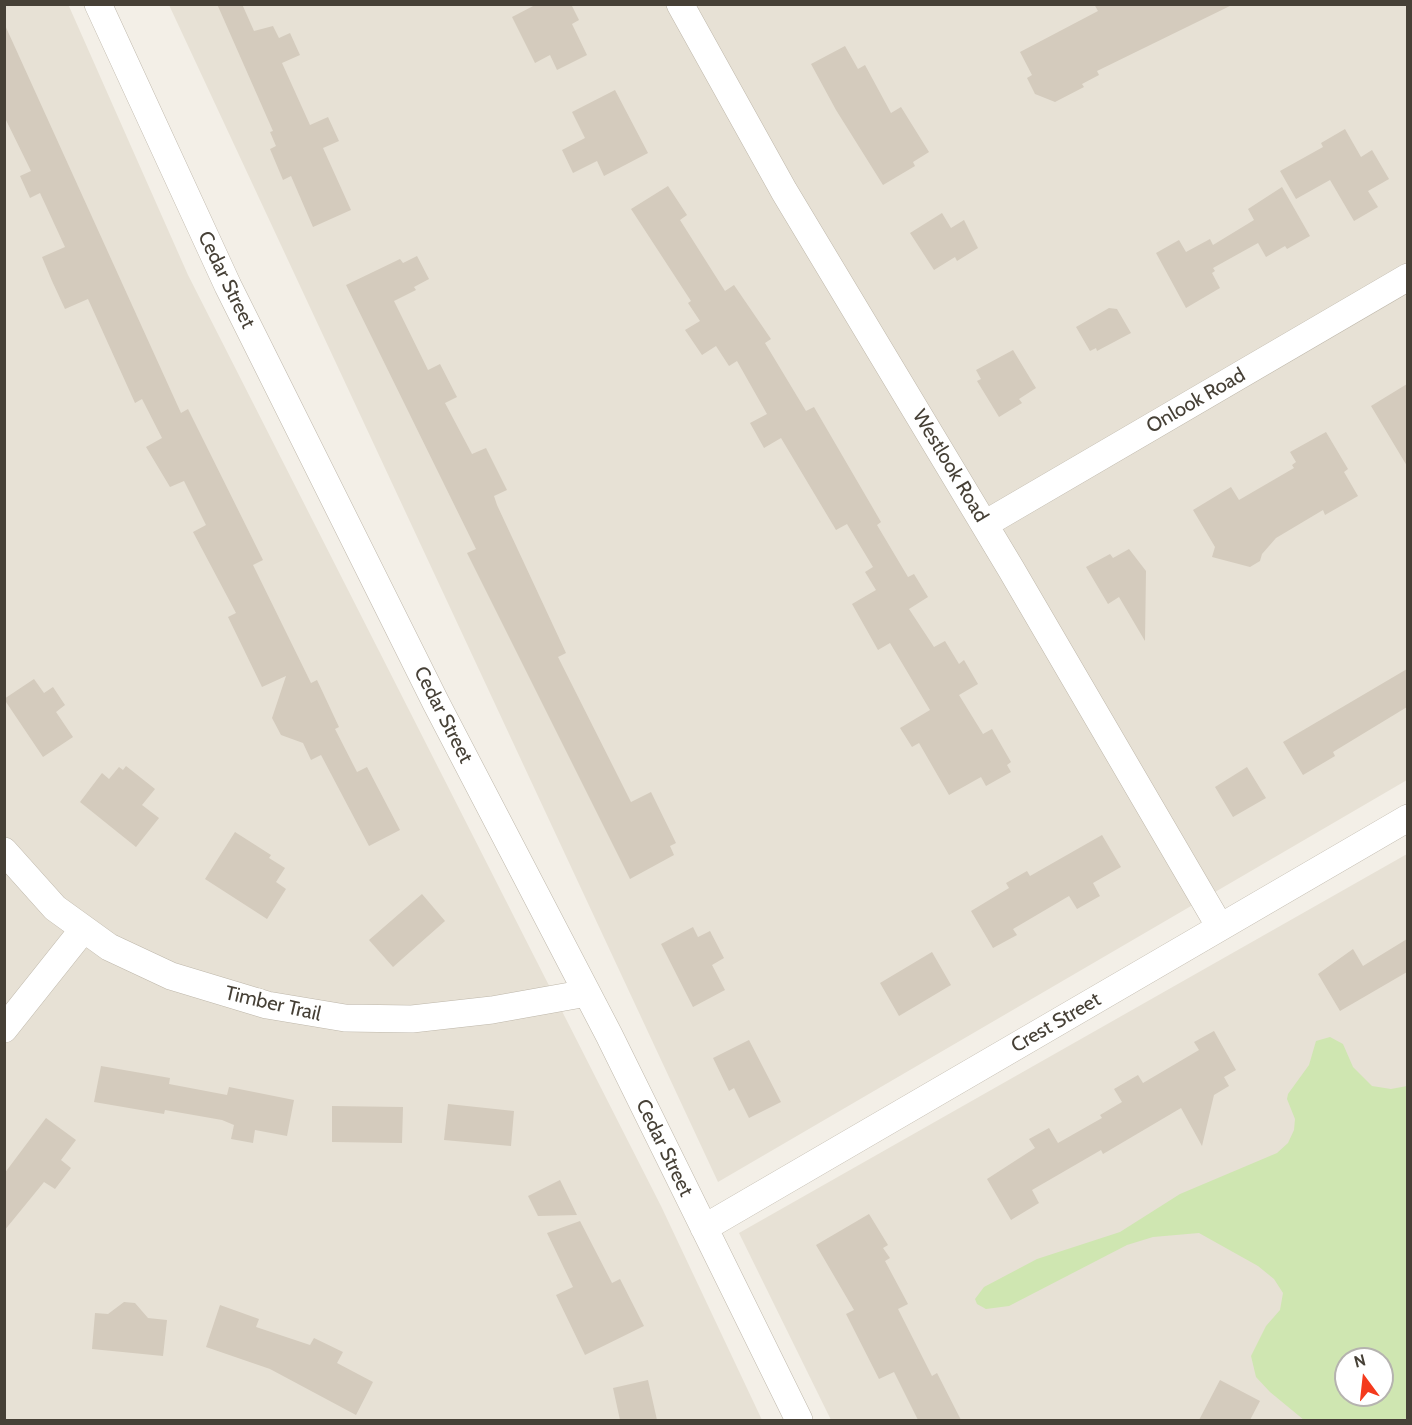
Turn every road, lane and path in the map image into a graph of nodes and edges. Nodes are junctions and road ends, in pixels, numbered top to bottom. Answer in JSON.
{"nodes":[{"id":1,"x":98,"y":4,"type":"edge"},
{"id":2,"x":680,"y":4,"type":"edge"},
{"id":3,"x":1407,"y":277,"type":"edge"},
{"id":4,"x":985,"y":524,"type":"junction"},
{"id":5,"x":1407,"y":818,"type":"edge"},
{"id":6,"x":4,"y":851,"type":"edge"},
{"id":7,"x":1220,"y":927,"type":"junction"},
{"id":8,"x":82,"y":930,"type":"junction"},
{"id":9,"x":587,"y":993,"type":"junction"},
{"id":10,"x":4,"y":1029,"type":"edge"},
{"id":11,"x":704,"y":1228,"type":"junction"},
{"id":12,"x":799,"y":1420,"type":"edge"}],
"edges":[{"from":1,"to":9,"type":"street","name":"Cedar Street"},
{"from":2,"to":4,"type":"street","name":"Westlook Road"},
{"from":3,"to":4,"type":"street","name":"Onlook Road"},
{"from":4,"to":7,"type":"street","name":"Westlook Road"},
{"from":5,"to":7,"type":"street","name":"Crest Street"},
{"from":6,"to":8,"type":"street","name":"Timber Trail"},
{"from":7,"to":11,"type":"street","name":"Crest Street"},
{"from":8,"to":9,"type":"street","name":"Timber Trail"},
{"from":8,"to":10,"type":"street"},
{"from":9,"to":11,"type":"street","name":"Cedar Street"},
{"from":11,"to":12,"type":"street","name":"Cedar Street"}]}
